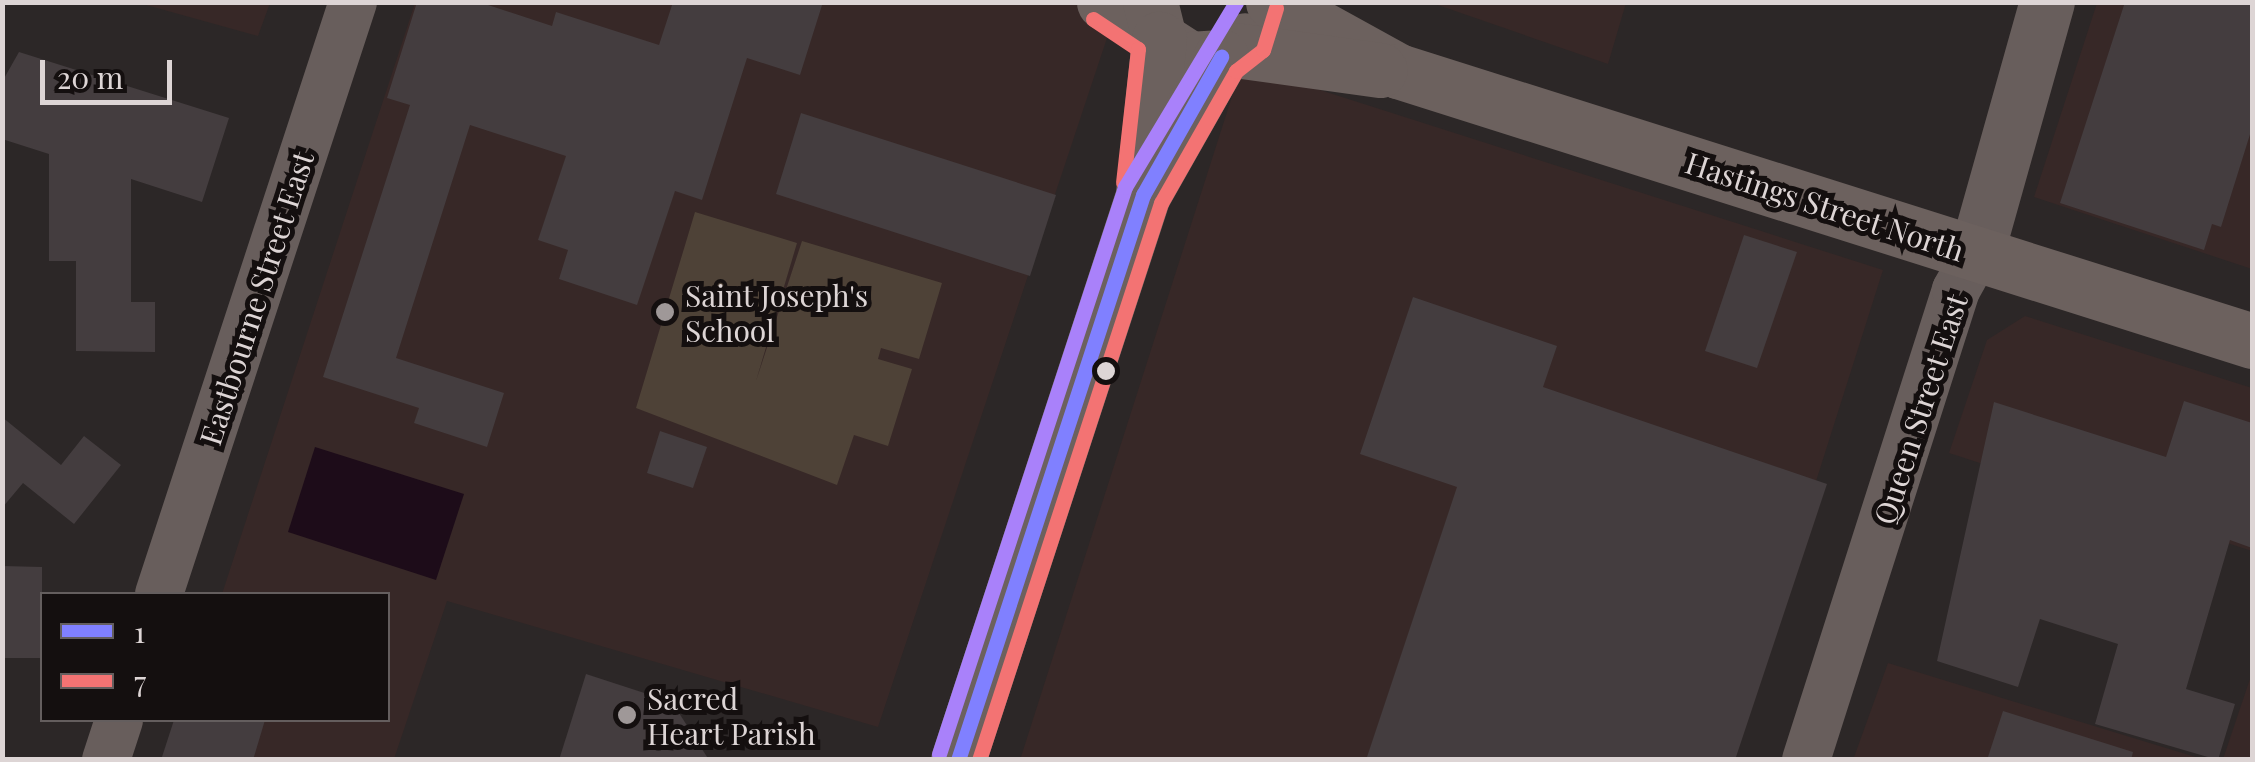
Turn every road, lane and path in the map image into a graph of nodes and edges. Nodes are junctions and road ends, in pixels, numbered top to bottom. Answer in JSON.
{"nodes":[{"id":1,"x":353,"y":2,"type":"edge"},
{"id":2,"x":1104,"y":2,"type":"edge"},
{"id":3,"x":1273,"y":2,"type":"edge"},
{"id":4,"x":2047,"y":2,"type":"edge"},
{"id":5,"x":1154,"y":23,"type":"edge"},
{"id":6,"x":1238,"y":37,"type":"edge"},
{"id":7,"x":1398,"y":71,"type":"junction"},
{"id":8,"x":1143,"y":194,"type":"junction"},
{"id":9,"x":1976,"y":254,"type":"junction"},
{"id":10,"x":2252,"y":341,"type":"edge"},
{"id":11,"x":160,"y":592,"type":"edge"},
{"id":12,"x":118,"y":722,"type":"edge"},
{"id":13,"x":106,"y":760,"type":"edge"},
{"id":14,"x":958,"y":760,"type":"edge"},
{"id":15,"x":1806,"y":760,"type":"edge"}],
"edges":[{"from":1,"to":11,"type":"street","name":"Eastbourne Street East"},
{"from":2,"to":5,"type":"main road","name":"Hastings Street North"},
{"from":3,"to":7,"type":"main road","name":"Hastings Street North"},
{"from":4,"to":9,"type":"street","name":"Queen Street East"},
{"from":5,"to":6,"type":"main road","name":"Hastings Street North"},
{"from":5,"to":8,"type":"main road"},
{"from":6,"to":7,"type":"main road","name":"Hastings Street North"},
{"from":6,"to":8,"type":"main road"},
{"from":7,"to":9,"type":"main road","name":"Hastings Street North"},
{"from":8,"to":14,"type":"main road"},
{"from":9,"to":10,"type":"main road","name":"Hastings Street North"},
{"from":9,"to":15,"type":"street","name":"Queen Street East"},
{"from":12,"to":13,"type":"street"}]}
